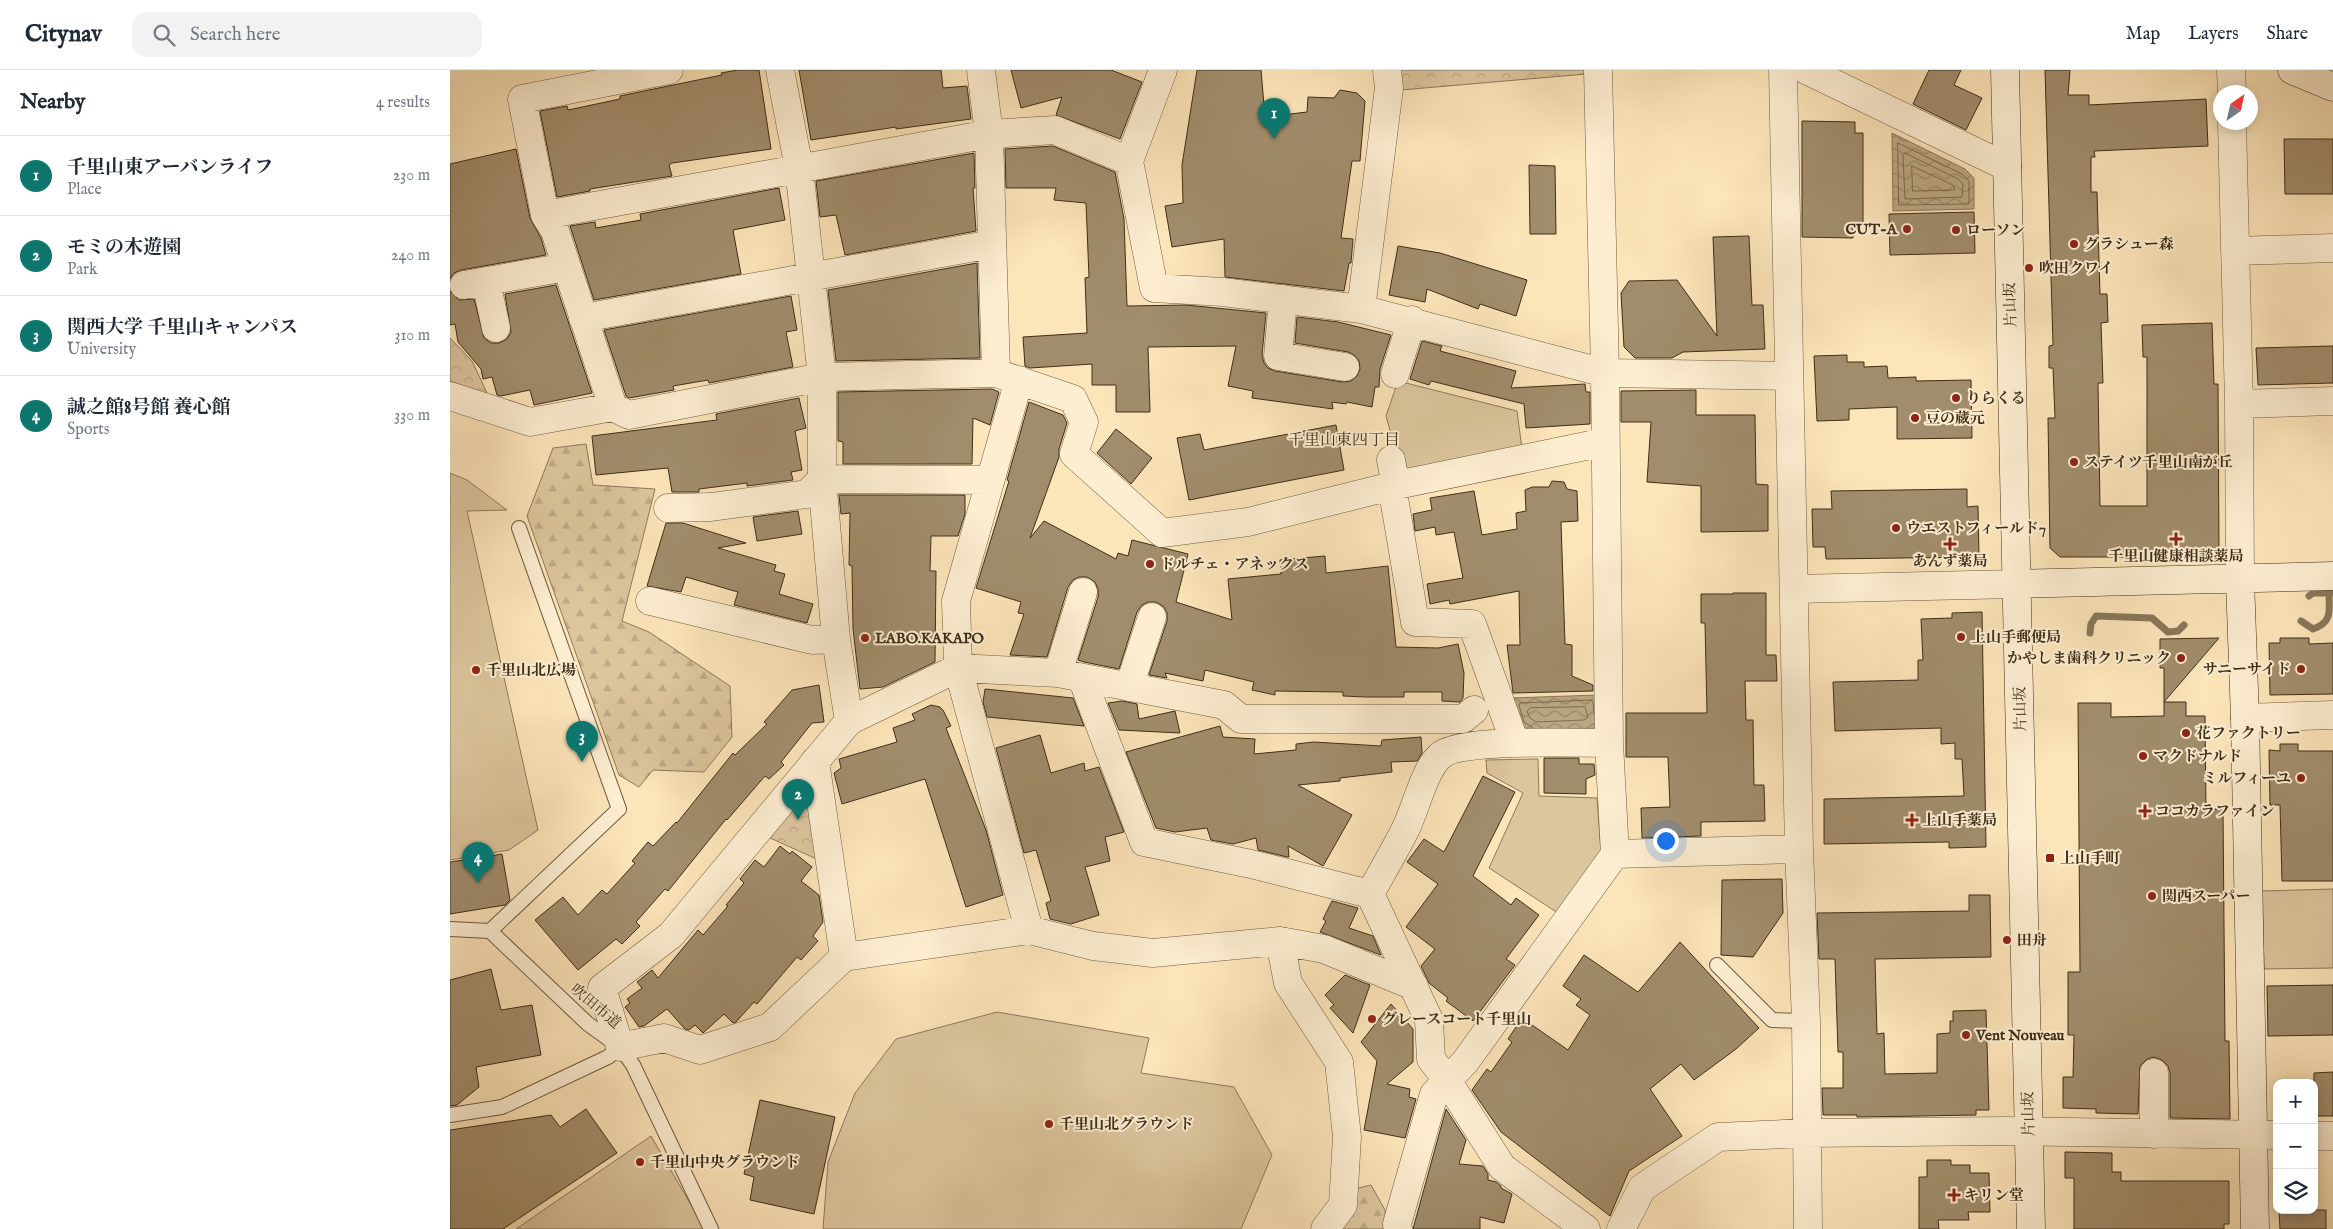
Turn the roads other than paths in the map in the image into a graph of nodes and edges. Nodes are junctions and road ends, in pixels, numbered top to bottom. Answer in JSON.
{"nodes":[{"id":1,"x":669,"y":70,"type":"edge"},
{"id":2,"x":780,"y":70,"type":"edge"},
{"id":3,"x":981,"y":70,"type":"edge"},
{"id":4,"x":1387,"y":70,"type":"edge"},
{"id":5,"x":1598,"y":70,"type":"edge"},
{"id":6,"x":1783,"y":70,"type":"edge"},
{"id":7,"x":1806,"y":70,"type":"edge"},
{"id":8,"x":2005,"y":70,"type":"edge"},
{"id":9,"x":2231,"y":70,"type":"edge"},
{"id":10,"x":2292,"y":70,"type":"edge"},
{"id":11,"x":1157,"y":72,"type":"edge"},
{"id":12,"x":1849,"y":79,"type":"edge"},
{"id":13,"x":2232,"y":85,"type":"edge"},
{"id":14,"x":2333,"y":87,"type":"edge"},
{"id":15,"x":2232,"y":130,"type":"edge"},
{"id":16,"x":989,"y":134,"type":"junction"},
{"id":17,"x":1129,"y":160,"type":"junction"},
{"id":18,"x":2007,"y":167,"type":"junction"},
{"id":19,"x":799,"y":168,"type":"junction"},
{"id":20,"x":546,"y":215,"type":"junction"},
{"id":21,"x":992,"y":244,"type":"junction"},
{"id":22,"x":2333,"y":248,"type":"edge"},
{"id":23,"x":2235,"y":251,"type":"junction"},
{"id":24,"x":567,"y":267,"type":"junction"},
{"id":25,"x":811,"y":275,"type":"junction"},
{"id":26,"x":1283,"y":299,"type":"junction"},
{"id":27,"x":1361,"y":309,"type":"junction"},
{"id":28,"x":583,"y":318,"type":"junction"},
{"id":29,"x":1412,"y":320,"type":"junction"},
{"id":30,"x":496,"y":328,"type":"dead end"},
{"id":31,"x":1345,"y":367,"type":"dead end"},
{"id":32,"x":1605,"y":373,"type":"junction"},
{"id":33,"x":1395,"y":374,"type":"dead end"},
{"id":34,"x":1007,"y":376,"type":"junction"},
{"id":35,"x":1789,"y":376,"type":"junction"},
{"id":36,"x":822,"y":377,"type":"junction"},
{"id":37,"x":450,"y":396,"type":"edge"},
{"id":38,"x":2333,"y":401,"type":"edge"},
{"id":39,"x":2239,"y":404,"type":"junction"},
{"id":40,"x":613,"y":407,"type":"junction"},
{"id":41,"x":1605,"y":442,"type":"junction"},
{"id":42,"x":1391,"y":473,"type":"junction"},
{"id":43,"x":822,"y":479,"type":"junction"},
{"id":44,"x":989,"y":480,"type":"junction"},
{"id":45,"x":668,"y":508,"type":"dead end"},
{"id":46,"x":519,"y":528,"type":"dead end"},
{"id":47,"x":2333,"y":576,"type":"edge"},
{"id":48,"x":2240,"y":580,"type":"junction"},
{"id":49,"x":2017,"y":584,"type":"junction"},
{"id":50,"x":1794,"y":589,"type":"junction"},
{"id":51,"x":1083,"y":592,"type":"dead end"},
{"id":52,"x":650,"y":601,"type":"dead end"},
{"id":53,"x":1152,"y":617,"type":"dead end"},
{"id":54,"x":836,"y":638,"type":"junction"},
{"id":55,"x":958,"y":668,"type":"junction"},
{"id":56,"x":1070,"y":675,"type":"junction"},
{"id":57,"x":1130,"y":687,"type":"junction"},
{"id":58,"x":1474,"y":710,"type":"dead end"},
{"id":59,"x":2333,"y":715,"type":"edge"},
{"id":60,"x":2245,"y":718,"type":"junction"},
{"id":61,"x":849,"y":721,"type":"junction"},
{"id":62,"x":1515,"y":743,"type":"junction"},
{"id":63,"x":1609,"y":743,"type":"junction"},
{"id":64,"x":814,"y":762,"type":"junction"},
{"id":65,"x":1798,"y":849,"type":"junction"},
{"id":66,"x":1615,"y":854,"type":"junction"},
{"id":67,"x":1370,"y":894,"type":"junction"},
{"id":68,"x":450,"y":929,"type":"edge"},
{"id":69,"x":1029,"y":930,"type":"junction"},
{"id":70,"x":490,"y":931,"type":"junction"},
{"id":71,"x":1280,"y":941,"type":"junction"},
{"id":72,"x":844,"y":957,"type":"junction"},
{"id":73,"x":1716,"y":965,"type":"dead end"},
{"id":74,"x":1414,"y":986,"type":"junction"},
{"id":75,"x":1806,"y":1021,"type":"junction"},
{"id":76,"x":620,"y":1047,"type":"junction"},
{"id":77,"x":2154,"y":1073,"type":"dead end"},
{"id":78,"x":1447,"y":1080,"type":"junction"},
{"id":79,"x":450,"y":1115,"type":"edge"},
{"id":80,"x":2029,"y":1131,"type":"junction"},
{"id":81,"x":1806,"y":1133,"type":"junction"},
{"id":82,"x":2154,"y":1134,"type":"junction"},
{"id":83,"x":2265,"y":1135,"type":"edge"},
{"id":84,"x":2318,"y":1136,"type":"edge"},
{"id":85,"x":2333,"y":1136,"type":"edge"},
{"id":86,"x":1576,"y":1225,"type":"edge"},
{"id":87,"x":711,"y":1229,"type":"edge"},
{"id":88,"x":1325,"y":1229,"type":"edge"},
{"id":89,"x":1398,"y":1229,"type":"edge"},
{"id":90,"x":1621,"y":1229,"type":"edge"},
{"id":91,"x":1808,"y":1229,"type":"edge"},
{"id":92,"x":2030,"y":1229,"type":"edge"},
{"id":93,"x":2255,"y":1229,"type":"edge"}],
"edges":[{"from":1,"to":20,"type":"street"},
{"from":2,"to":19,"type":"street"},
{"from":3,"to":16,"type":"street"},
{"from":4,"to":27,"type":"street"},
{"from":5,"to":32,"type":"street"},
{"from":6,"to":35,"type":"street"},
{"from":7,"to":12,"type":"street"},
{"from":8,"to":18,"type":"street","name":"片山坂"},
{"from":9,"to":13,"type":"street"},
{"from":10,"to":14,"type":"street"},
{"from":11,"to":17,"type":"street"},
{"from":12,"to":18,"type":"street"},
{"from":15,"to":23,"type":"street"},
{"from":16,"to":17,"type":"street"},
{"from":16,"to":19,"type":"street"},
{"from":16,"to":21,"type":"street"},
{"from":17,"to":26,"type":"street"},
{"from":18,"to":49,"type":"street","name":"片山坂"},
{"from":19,"to":20,"type":"street"},
{"from":19,"to":25,"type":"street"},
{"from":20,"to":24,"type":"street"},
{"from":21,"to":25,"type":"street"},
{"from":21,"to":34,"type":"street"},
{"from":22,"to":23,"type":"street"},
{"from":23,"to":39,"type":"street"},
{"from":24,"to":28,"type":"street"},
{"from":24,"to":30,"type":"street"},
{"from":25,"to":28,"type":"street"},
{"from":25,"to":36,"type":"street"},
{"from":26,"to":27,"type":"street"},
{"from":26,"to":31,"type":"street"},
{"from":27,"to":29,"type":"street"},
{"from":28,"to":40,"type":"street"},
{"from":29,"to":32,"type":"street"},
{"from":29,"to":33,"type":"street"},
{"from":32,"to":35,"type":"street"},
{"from":32,"to":41,"type":"street"},
{"from":34,"to":36,"type":"street"},
{"from":34,"to":42,"type":"street"},
{"from":34,"to":44,"type":"street"},
{"from":35,"to":50,"type":"street"},
{"from":36,"to":40,"type":"street"},
{"from":36,"to":43,"type":"street"},
{"from":37,"to":40,"type":"street"},
{"from":38,"to":39,"type":"street"},
{"from":39,"to":48,"type":"street"},
{"from":41,"to":42,"type":"street"},
{"from":41,"to":63,"type":"street"},
{"from":42,"to":62,"type":"street"},
{"from":43,"to":44,"type":"street"},
{"from":43,"to":45,"type":"street"},
{"from":43,"to":54,"type":"street"},
{"from":44,"to":55,"type":"street"},
{"from":46,"to":70,"type":"lane"},
{"from":47,"to":48,"type":"street"},
{"from":48,"to":49,"type":"street"},
{"from":48,"to":60,"type":"street"},
{"from":49,"to":50,"type":"street"},
{"from":49,"to":80,"type":"street","name":"片山坂"},
{"from":50,"to":65,"type":"street"},
{"from":51,"to":56,"type":"street"},
{"from":52,"to":54,"type":"street"},
{"from":53,"to":57,"type":"street"},
{"from":54,"to":61,"type":"street"},
{"from":55,"to":56,"type":"street"},
{"from":55,"to":61,"type":"street"},
{"from":55,"to":69,"type":"street"},
{"from":56,"to":57,"type":"street"},
{"from":56,"to":67,"type":"street"},
{"from":57,"to":58,"type":"street"},
{"from":59,"to":60,"type":"street"},
{"from":60,"to":83,"type":"street"},
{"from":61,"to":64,"type":"street"},
{"from":62,"to":63,"type":"street"},
{"from":62,"to":67,"type":"street"},
{"from":63,"to":66,"type":"street"},
{"from":64,"to":72,"type":"street"},
{"from":64,"to":76,"type":"street"},
{"from":65,"to":66,"type":"street"},
{"from":65,"to":75,"type":"street"},
{"from":66,"to":78,"type":"street"},
{"from":67,"to":74,"type":"street"},
{"from":68,"to":70,"type":"lane"},
{"from":69,"to":71,"type":"street"},
{"from":69,"to":72,"type":"street"},
{"from":70,"to":76,"type":"lane","name":"吹田市道"},
{"from":71,"to":74,"type":"street"},
{"from":71,"to":88,"type":"street"},
{"from":72,"to":76,"type":"street"},
{"from":73,"to":75,"type":"lane"},
{"from":74,"to":78,"type":"street"},
{"from":75,"to":81,"type":"street"},
{"from":76,"to":79,"type":"lane","name":"吹田市道"},
{"from":76,"to":87,"type":"lane"},
{"from":77,"to":82,"type":"street"},
{"from":78,"to":86,"type":"street"},
{"from":78,"to":89,"type":"street"},
{"from":80,"to":81,"type":"street"},
{"from":80,"to":82,"type":"street"},
{"from":80,"to":92,"type":"street","name":"片山坂"},
{"from":81,"to":90,"type":"street"},
{"from":81,"to":91,"type":"street"},
{"from":82,"to":83,"type":"street"},
{"from":83,"to":93,"type":"street"},
{"from":84,"to":85,"type":"street"}]}
